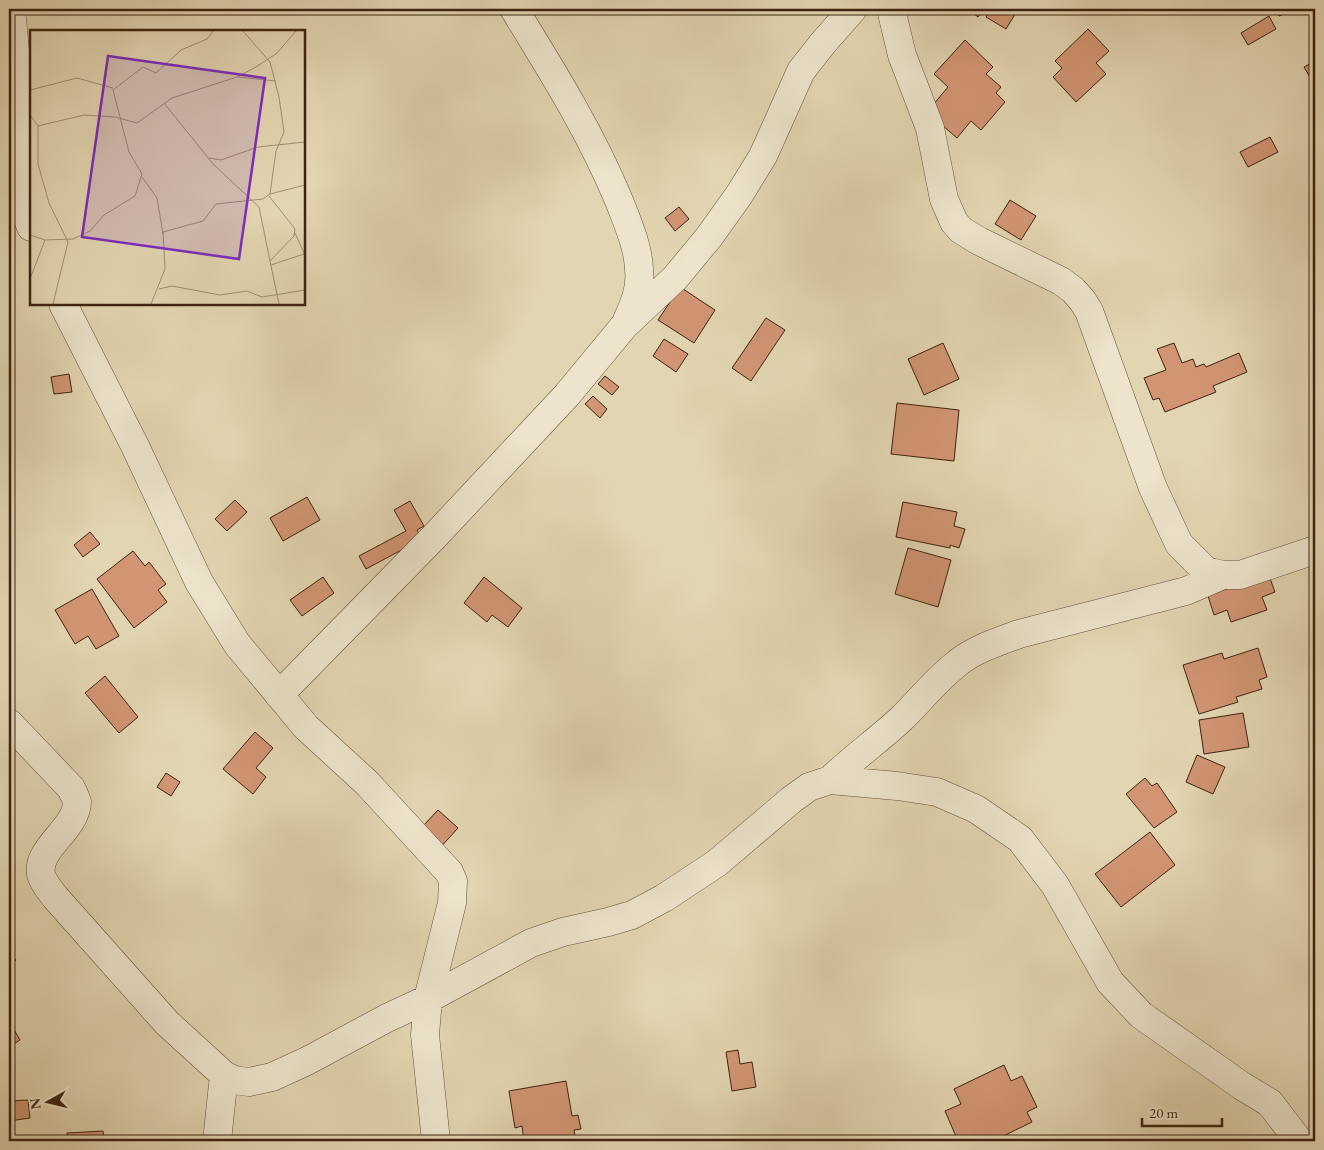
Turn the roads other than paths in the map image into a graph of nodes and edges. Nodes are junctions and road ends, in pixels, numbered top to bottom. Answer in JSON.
{"nodes":[{"id":1,"x":11,"y":9,"type":"edge"},
{"id":2,"x":514,"y":9,"type":"edge"},
{"id":3,"x":853,"y":9,"type":"edge"},
{"id":4,"x":891,"y":9,"type":"edge"},
{"id":5,"x":14,"y":190,"type":"edge"},
{"id":6,"x":30,"y":225,"type":"edge"},
{"id":7,"x":64,"y":305,"type":"edge"},
{"id":8,"x":624,"y":326,"type":"junction"},
{"id":9,"x":1315,"y":550,"type":"edge"},
{"id":10,"x":1222,"y":575,"type":"junction"},
{"id":11,"x":279,"y":695,"type":"junction"},
{"id":12,"x":9,"y":723,"type":"edge"},
{"id":13,"x":830,"y":780,"type":"junction"},
{"id":14,"x":428,"y":999,"type":"junction"},
{"id":15,"x":224,"y":1075,"type":"junction"},
{"id":16,"x":217,"y":1141,"type":"edge"},
{"id":17,"x":436,"y":1141,"type":"edge"},
{"id":18,"x":1299,"y":1141,"type":"edge"}],
"edges":[{"from":1,"to":5,"type":"street"},
{"from":2,"to":8,"type":"street"},
{"from":3,"to":8,"type":"street"},
{"from":4,"to":10,"type":"street"},
{"from":5,"to":6,"type":"street"},
{"from":7,"to":11,"type":"street"},
{"from":8,"to":11,"type":"street"},
{"from":9,"to":10,"type":"street"},
{"from":10,"to":13,"type":"street"},
{"from":11,"to":14,"type":"street"},
{"from":12,"to":15,"type":"street"},
{"from":13,"to":14,"type":"street"},
{"from":13,"to":18,"type":"street"},
{"from":14,"to":15,"type":"street"},
{"from":14,"to":17,"type":"street"},
{"from":15,"to":16,"type":"street"}]}
